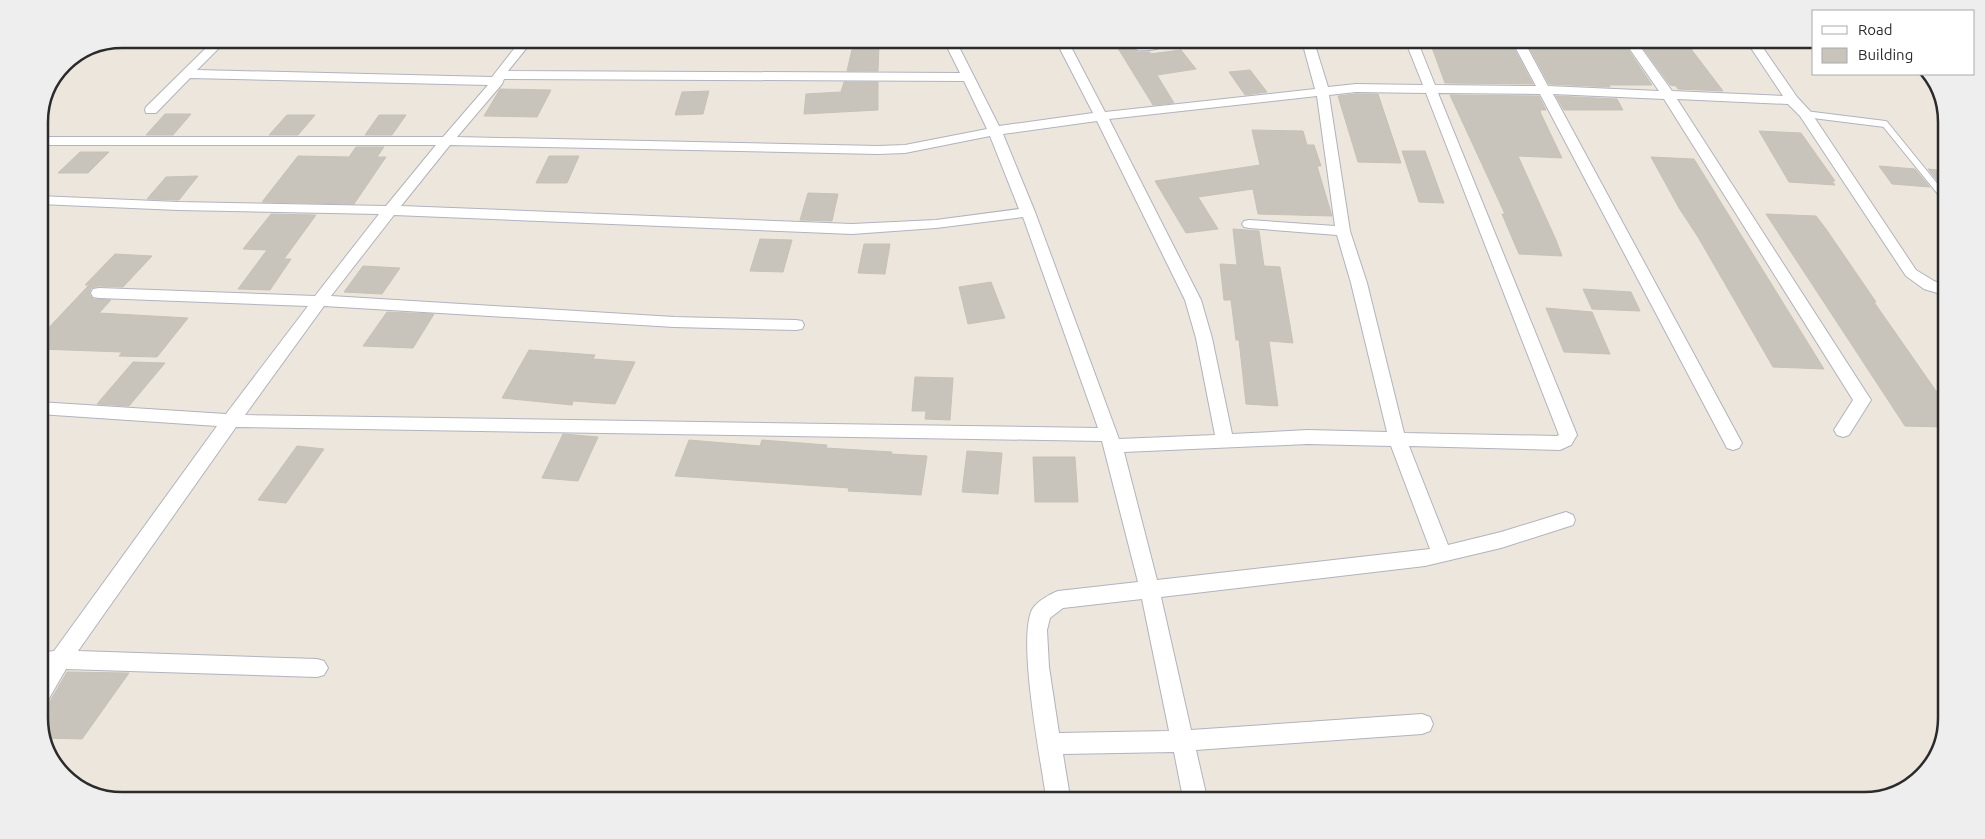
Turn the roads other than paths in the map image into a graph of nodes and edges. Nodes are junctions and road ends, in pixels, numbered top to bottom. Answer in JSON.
{"nodes":[{"id":1,"x":213,"y":48,"type":"edge"},
{"id":2,"x":521,"y":48,"type":"edge"},
{"id":3,"x":954,"y":48,"type":"edge"},
{"id":4,"x":1066,"y":48,"type":"edge"},
{"id":5,"x":1310,"y":48,"type":"edge"},
{"id":6,"x":1414,"y":48,"type":"edge"},
{"id":7,"x":1522,"y":48,"type":"edge"},
{"id":8,"x":1635,"y":48,"type":"edge"},
{"id":9,"x":1757,"y":48,"type":"edge"},
{"id":10,"x":188,"y":74,"type":"junction"},
{"id":11,"x":969,"y":77,"type":"junction"},
{"id":12,"x":498,"y":78,"type":"junction"},
{"id":13,"x":1430,"y":88,"type":"junction"},
{"id":14,"x":1322,"y":90,"type":"junction"},
{"id":15,"x":1545,"y":90,"type":"junction"},
{"id":16,"x":1668,"y":95,"type":"junction"},
{"id":17,"x":1792,"y":100,"type":"junction"},
{"id":18,"x":151,"y":110,"type":"dead end"},
{"id":19,"x":1805,"y":114,"type":"junction"},
{"id":20,"x":1102,"y":116,"type":"junction"},
{"id":21,"x":995,"y":130,"type":"junction"},
{"id":22,"x":48,"y":141,"type":"edge"},
{"id":23,"x":446,"y":141,"type":"junction"},
{"id":24,"x":1937,"y":188,"type":"edge"},
{"id":25,"x":48,"y":200,"type":"edge"},
{"id":26,"x":389,"y":210,"type":"junction"},
{"id":27,"x":1028,"y":212,"type":"junction"},
{"id":28,"x":1249,"y":224,"type":"dead end"},
{"id":29,"x":1343,"y":231,"type":"junction"},
{"id":30,"x":1937,"y":288,"type":"edge"},
{"id":31,"x":99,"y":293,"type":"dead end"},
{"id":32,"x":321,"y":301,"type":"junction"},
{"id":33,"x":796,"y":325,"type":"dead end"},
{"id":34,"x":48,"y":409,"type":"edge"},
{"id":35,"x":232,"y":421,"type":"junction"},
{"id":36,"x":1843,"y":430,"type":"dead end"},
{"id":37,"x":1397,"y":439,"type":"junction"},
{"id":38,"x":1111,"y":440,"type":"junction"},
{"id":39,"x":1225,"y":441,"type":"junction"},
{"id":40,"x":1733,"y":443,"type":"dead end"},
{"id":41,"x":1566,"y":520,"type":"dead end"},
{"id":42,"x":1442,"y":554,"type":"junction"},
{"id":43,"x":1150,"y":590,"type":"junction"},
{"id":44,"x":60,"y":660,"type":"junction"},
{"id":45,"x":48,"y":661,"type":"edge"},
{"id":46,"x":317,"y":668,"type":"dead end"},
{"id":47,"x":48,"y":681,"type":"edge"},
{"id":48,"x":1422,"y":724,"type":"dead end"},
{"id":49,"x":1183,"y":741,"type":"junction"},
{"id":50,"x":1051,"y":744,"type":"junction"},
{"id":51,"x":1057,"y":792,"type":"edge"},
{"id":52,"x":1194,"y":792,"type":"edge"}],
"edges":[{"from":1,"to":10,"type":"street"},
{"from":2,"to":12,"type":"street"},
{"from":3,"to":11,"type":"street"},
{"from":4,"to":20,"type":"street"},
{"from":5,"to":14,"type":"street"},
{"from":6,"to":13,"type":"street"},
{"from":7,"to":15,"type":"street"},
{"from":8,"to":16,"type":"street"},
{"from":9,"to":17,"type":"street"},
{"from":10,"to":12,"type":"street"},
{"from":10,"to":18,"type":"street"},
{"from":11,"to":12,"type":"street"},
{"from":11,"to":21,"type":"street"},
{"from":12,"to":23,"type":"street"},
{"from":13,"to":14,"type":"street"},
{"from":13,"to":15,"type":"street"},
{"from":13,"to":37,"type":"street"},
{"from":14,"to":20,"type":"street"},
{"from":14,"to":29,"type":"street"},
{"from":15,"to":16,"type":"street"},
{"from":15,"to":40,"type":"street"},
{"from":16,"to":17,"type":"street"},
{"from":16,"to":36,"type":"street"},
{"from":17,"to":19,"type":"street"},
{"from":19,"to":24,"type":"lane"},
{"from":19,"to":30,"type":"street"},
{"from":20,"to":21,"type":"street"},
{"from":20,"to":39,"type":"street"},
{"from":21,"to":23,"type":"street"},
{"from":21,"to":27,"type":"street"},
{"from":22,"to":23,"type":"street"},
{"from":23,"to":26,"type":"street"},
{"from":25,"to":26,"type":"street"},
{"from":26,"to":27,"type":"street"},
{"from":26,"to":32,"type":"street"},
{"from":27,"to":38,"type":"street"},
{"from":28,"to":29,"type":"street"},
{"from":29,"to":37,"type":"street"},
{"from":31,"to":32,"type":"street"},
{"from":32,"to":33,"type":"street"},
{"from":32,"to":35,"type":"street"},
{"from":34,"to":35,"type":"street"},
{"from":35,"to":38,"type":"street"},
{"from":35,"to":44,"type":"street"},
{"from":37,"to":39,"type":"street"},
{"from":37,"to":42,"type":"street"},
{"from":38,"to":39,"type":"street"},
{"from":38,"to":43,"type":"street"},
{"from":41,"to":42,"type":"street"},
{"from":42,"to":43,"type":"street"},
{"from":43,"to":49,"type":"street"},
{"from":43,"to":50,"type":"street"},
{"from":44,"to":45,"type":"street"},
{"from":44,"to":46,"type":"street"},
{"from":44,"to":47,"type":"street"},
{"from":48,"to":49,"type":"street"},
{"from":49,"to":50,"type":"street"},
{"from":49,"to":52,"type":"street"},
{"from":50,"to":51,"type":"street"}]}
